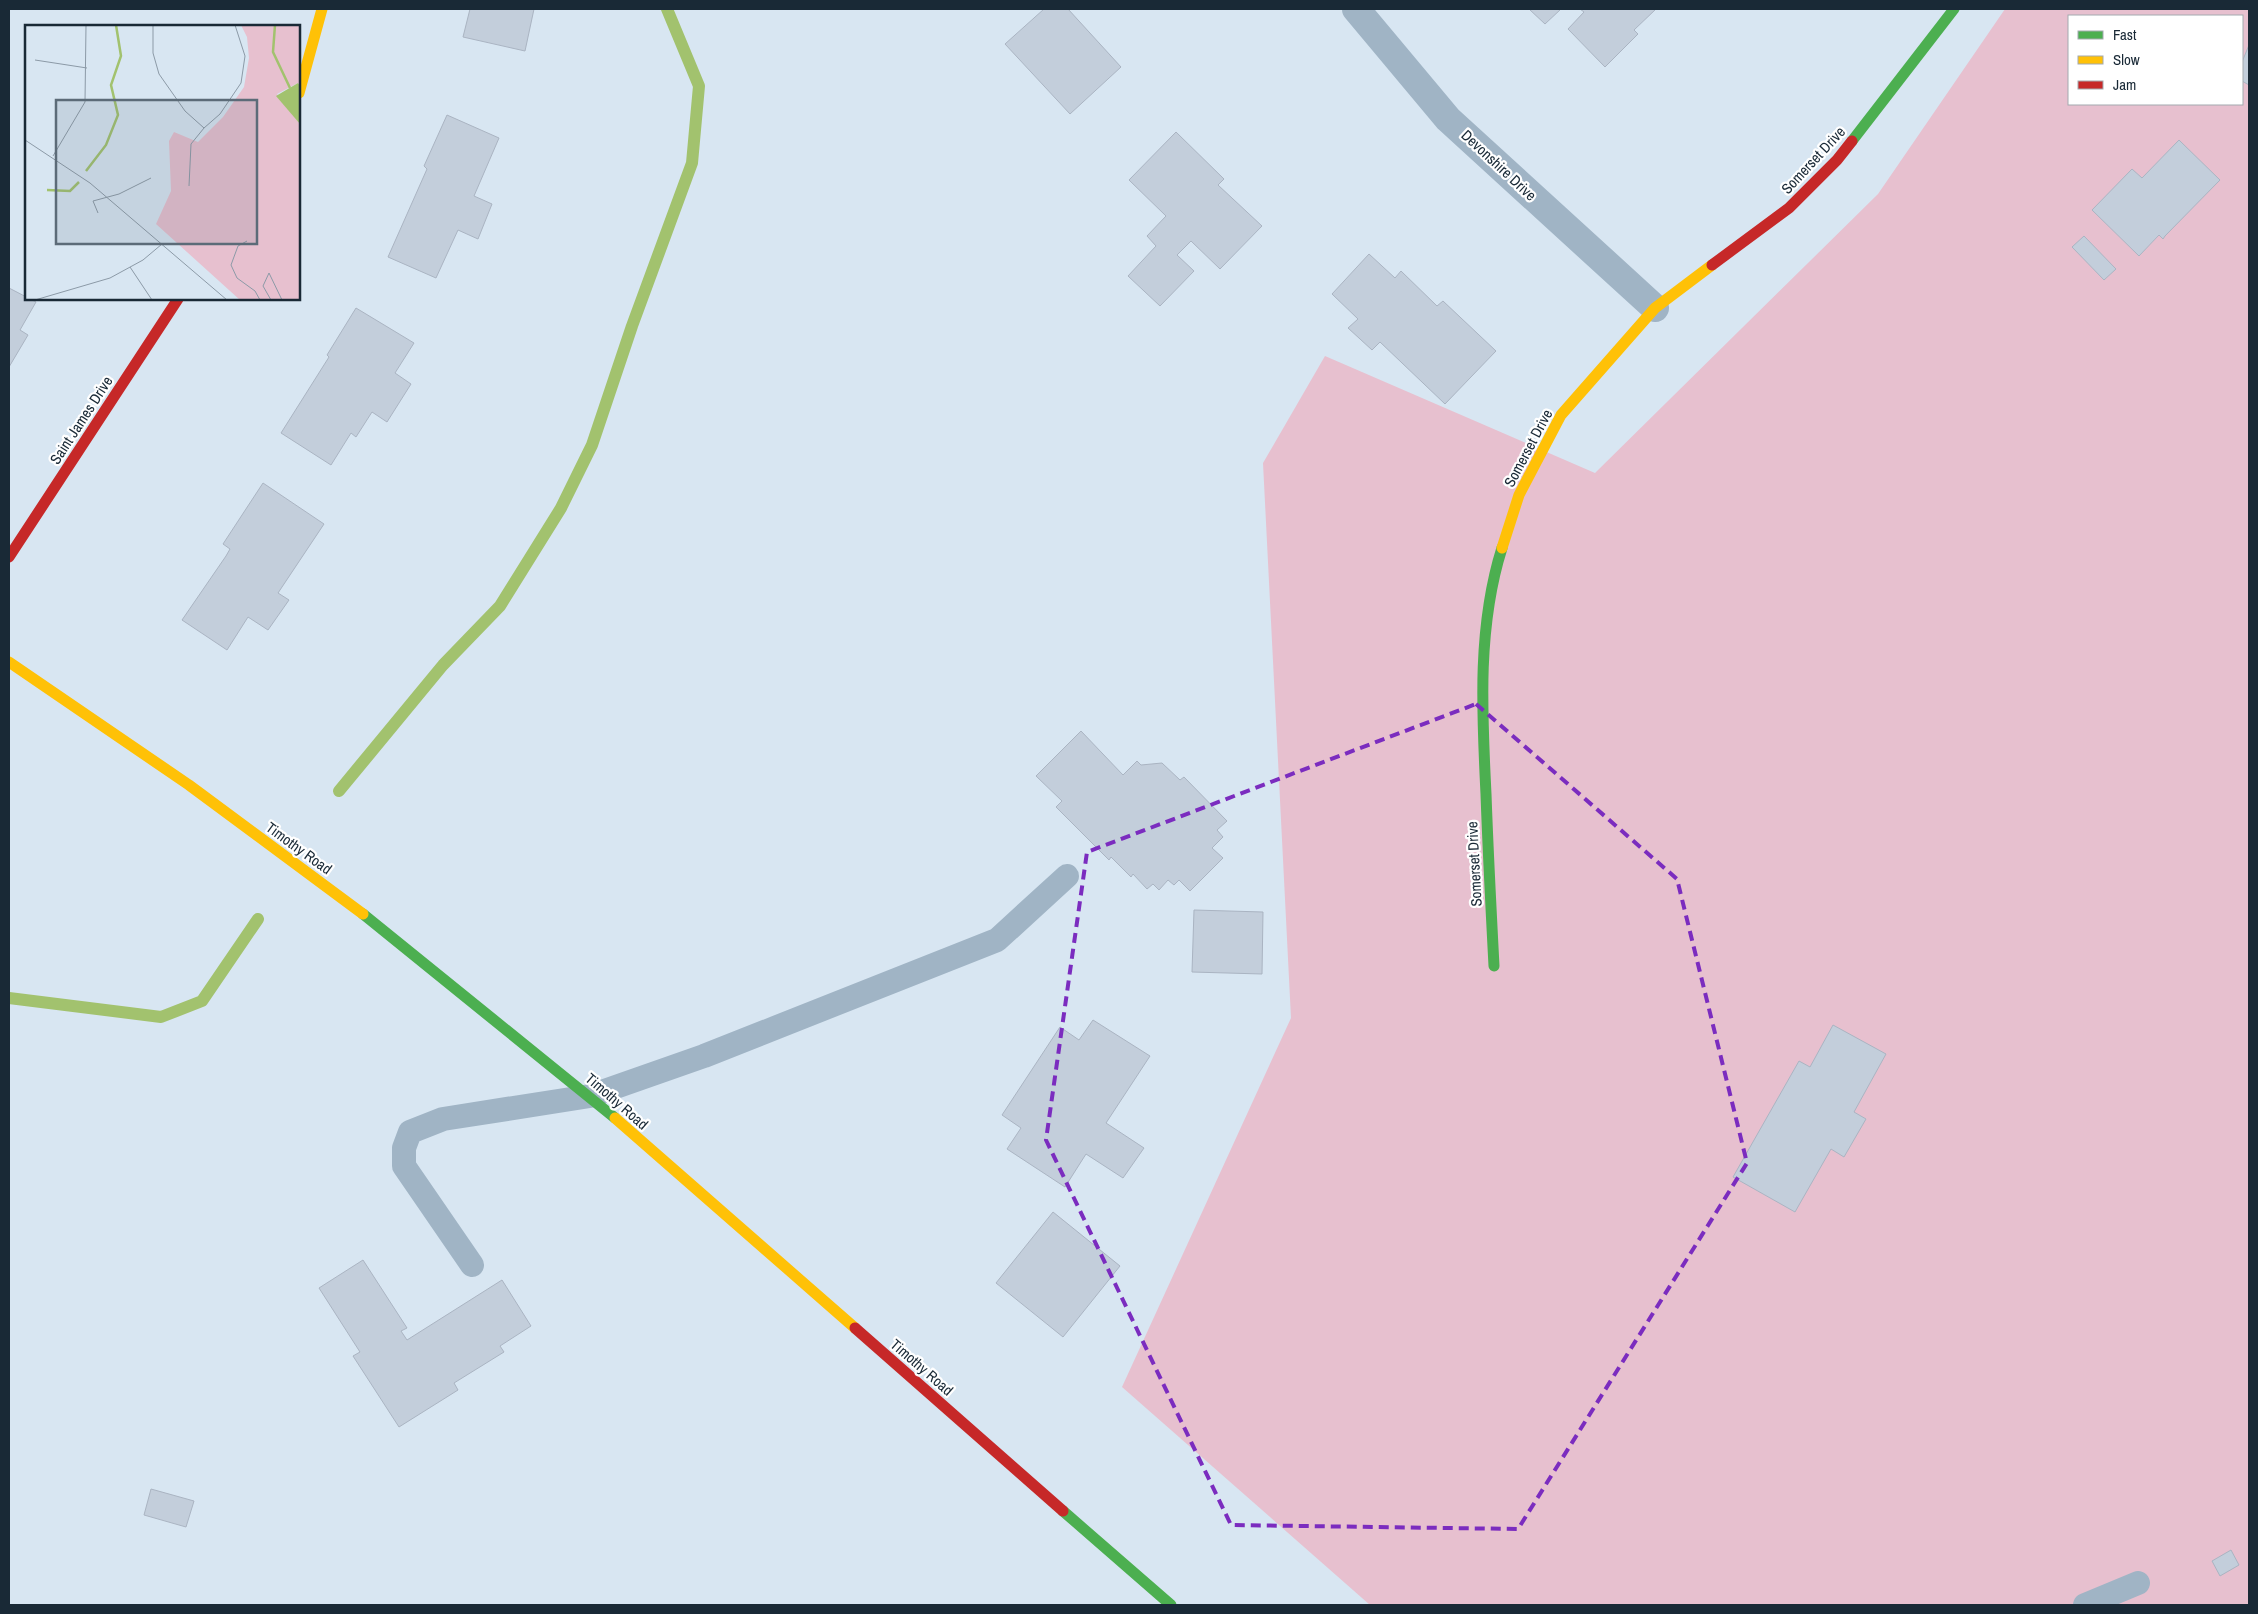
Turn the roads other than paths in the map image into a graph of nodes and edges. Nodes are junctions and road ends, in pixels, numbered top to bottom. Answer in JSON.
{"nodes":[{"id":1,"x":322,"y":9,"type":"edge"},
{"id":2,"x":1356,"y":9,"type":"edge"},
{"id":3,"x":1954,"y":9,"type":"edge"},
{"id":4,"x":300,"y":89,"type":"edge"},
{"id":5,"x":177,"y":300,"type":"edge"},
{"id":6,"x":1655,"y":308,"type":"junction"},
{"id":7,"x":9,"y":557,"type":"edge"},
{"id":8,"x":9,"y":662,"type":"edge"},
{"id":9,"x":1067,"y":876,"type":"dead end"},
{"id":10,"x":1494,"y":966,"type":"dead end"},
{"id":11,"x":590,"y":1096,"type":"junction"},
{"id":12,"x":472,"y":1265,"type":"dead end"},
{"id":13,"x":2138,"y":1582,"type":"dead end"},
{"id":14,"x":1171,"y":1605,"type":"edge"},
{"id":15,"x":2085,"y":1605,"type":"edge"}],
"edges":[{"from":1,"to":4,"type":"street"},
{"from":2,"to":6,"type":"street","name":"Devonshire Drive"},
{"from":3,"to":6,"type":"street","name":"Somerset Drive"},
{"from":5,"to":7,"type":"street","name":"Saint James Drive"},
{"from":6,"to":10,"type":"street","name":"Somerset Drive"},
{"from":8,"to":11,"type":"street","name":"Timothy Road"},
{"from":9,"to":11,"type":"lane"},
{"from":11,"to":12,"type":"lane"},
{"from":11,"to":14,"type":"street","name":"Timothy Road"},
{"from":13,"to":15,"type":"lane"}]}
